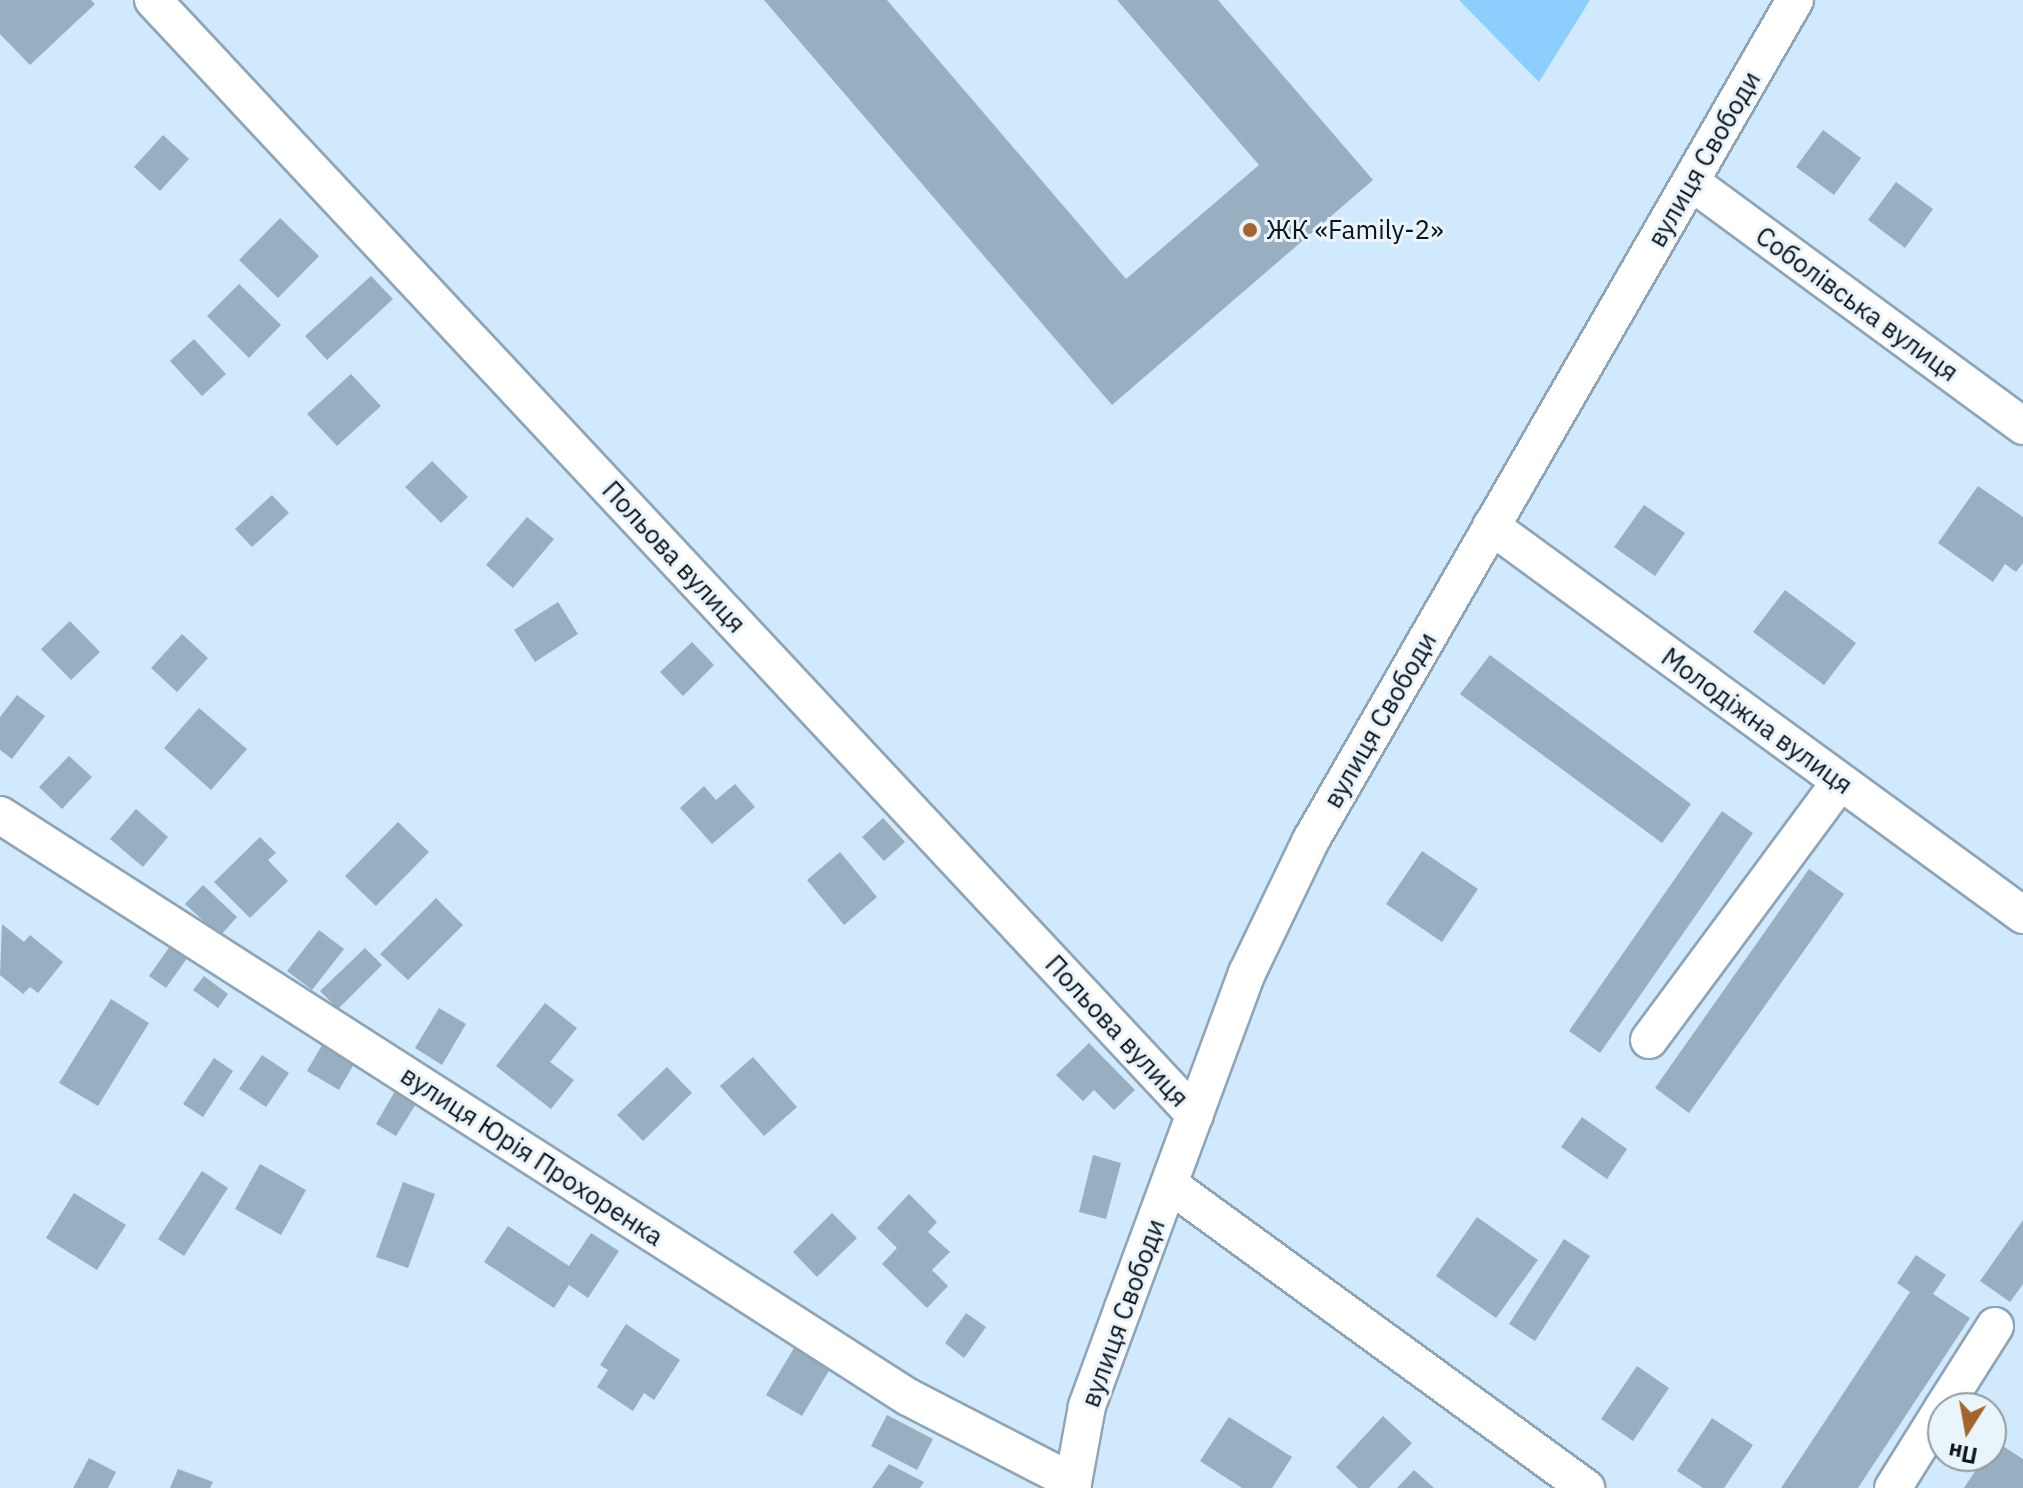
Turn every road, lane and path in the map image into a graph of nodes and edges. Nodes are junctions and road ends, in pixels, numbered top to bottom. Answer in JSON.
{"nodes":[{"id":1,"x":153,"y":0,"type":"edge"},
{"id":2,"x":1795,"y":0,"type":"edge"},
{"id":3,"x":1691,"y":182,"type":"junction"},
{"id":4,"x":2023,"y":426,"type":"edge"},
{"id":5,"x":1491,"y":526,"type":"junction"},
{"id":6,"x":1840,"y":782,"type":"junction"},
{"id":7,"x":0,"y":815,"type":"edge"},
{"id":8,"x":2023,"y":915,"type":"edge"},
{"id":9,"x":1649,"y":1040,"type":"dead end"},
{"id":10,"x":1195,"y":1115,"type":"junction"},
{"id":11,"x":1170,"y":1185,"type":"junction"},
{"id":12,"x":1995,"y":1326,"type":"dead end"},
{"id":13,"x":1953,"y":1392,"type":"edge"},
{"id":14,"x":1927,"y":1434,"type":"edge"},
{"id":15,"x":1073,"y":1485,"type":"edge"},
{"id":16,"x":1586,"y":1488,"type":"edge"},
{"id":17,"x":1893,"y":1488,"type":"edge"}],
"edges":[{"from":1,"to":10,"type":"street","name":"Польова вулиця"},
{"from":2,"to":3,"type":"street","name":"вулиця Свободи"},
{"from":3,"to":4,"type":"street","name":"Соболівська вулиця"},
{"from":3,"to":5,"type":"street","name":"вулиця Свободи"},
{"from":5,"to":6,"type":"street","name":"Молодіжна вулиця"},
{"from":5,"to":10,"type":"street","name":"вулиця Свободи"},
{"from":6,"to":8,"type":"street","name":"Молодіжна вулиця"},
{"from":6,"to":9,"type":"street"},
{"from":7,"to":15,"type":"street","name":"вулиця Юрія Прохоренка"},
{"from":10,"to":11,"type":"street","name":"вулиця Свободи"},
{"from":11,"to":15,"type":"street","name":"вулиця Свободи"},
{"from":11,"to":16,"type":"street"},
{"from":12,"to":13,"type":"street"},
{"from":14,"to":17,"type":"street"}]}
